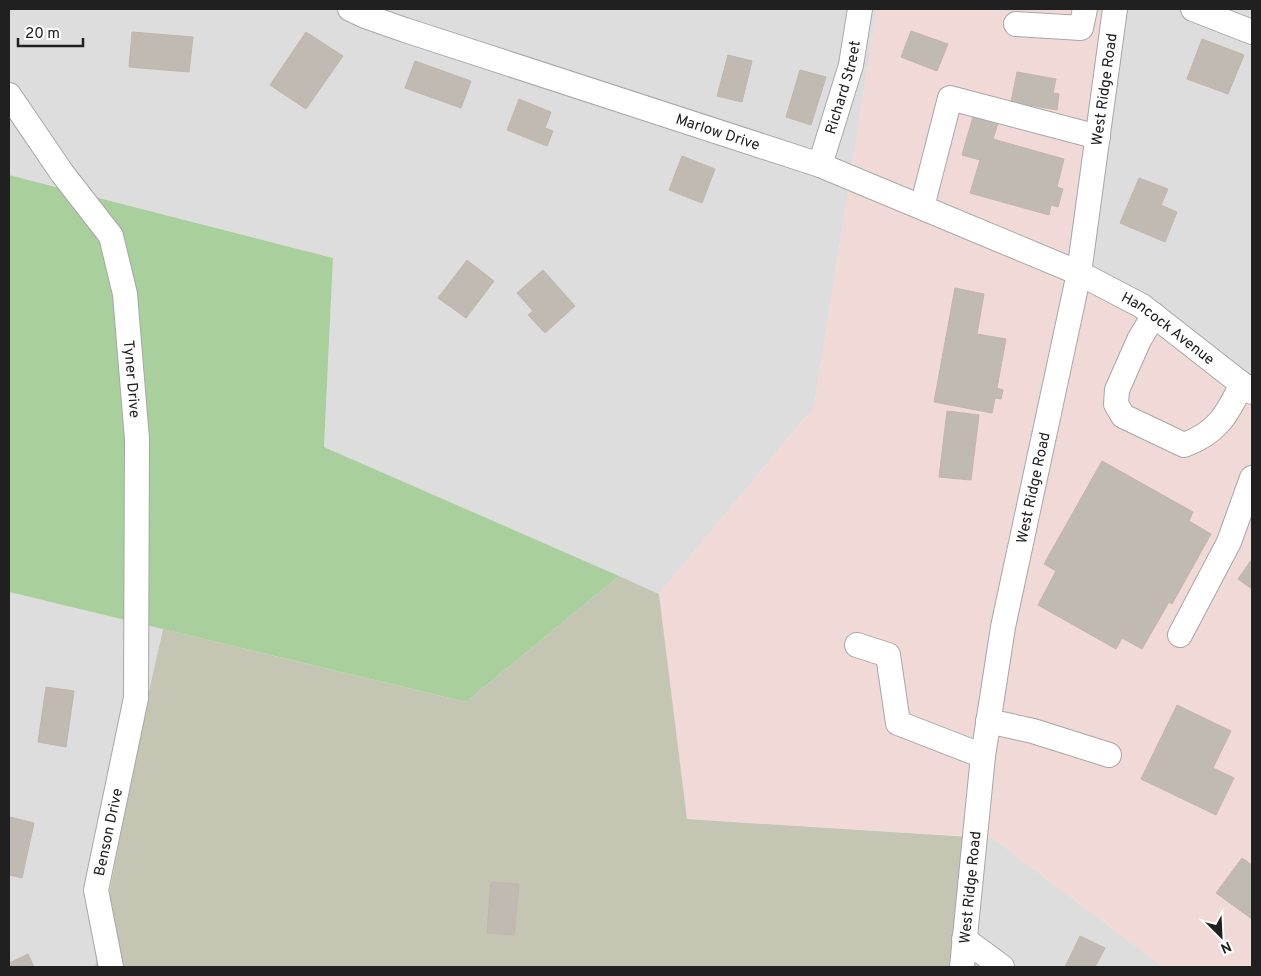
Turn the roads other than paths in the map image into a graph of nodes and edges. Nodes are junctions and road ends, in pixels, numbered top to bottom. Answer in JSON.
{"nodes":[{"id":1,"x":350,"y":9,"type":"edge"},
{"id":2,"x":860,"y":9,"type":"edge"},
{"id":3,"x":1115,"y":9,"type":"edge"},
{"id":4,"x":1193,"y":9,"type":"edge"},
{"id":5,"x":1083,"y":18,"type":"edge"},
{"id":6,"x":1016,"y":24,"type":"dead end"},
{"id":7,"x":1252,"y":32,"type":"edge"},
{"id":8,"x":1111,"y":36,"type":"junction"},
{"id":9,"x":9,"y":95,"type":"edge"},
{"id":10,"x":1098,"y":137,"type":"junction"},
{"id":11,"x":820,"y":165,"type":"junction"},
{"id":12,"x":922,"y":207,"type":"junction"},
{"id":13,"x":1079,"y":273,"type":"junction"},
{"id":14,"x":1154,"y":315,"type":"junction"},
{"id":15,"x":1247,"y":388,"type":"edge"},
{"id":16,"x":1252,"y":478,"type":"edge"},
{"id":17,"x":1180,"y":635,"type":"dead end"},
{"id":18,"x":857,"y":645,"type":"dead end"},
{"id":19,"x":136,"y":698,"type":"joint"},
{"id":20,"x":988,"y":721,"type":"junction"},
{"id":21,"x":983,"y":756,"type":"junction"},
{"id":22,"x":1109,"y":756,"type":"dead end"},
{"id":23,"x":964,"y":939,"type":"junction"},
{"id":24,"x":111,"y":967,"type":"edge"},
{"id":25,"x":962,"y":967,"type":"edge"},
{"id":26,"x":1002,"y":967,"type":"edge"}],
"edges":[{"from":1,"to":11,"type":"street","name":"Marlow Drive"},
{"from":2,"to":11,"type":"street","name":"Richard Street"},
{"from":3,"to":8,"type":"street","name":"West Ridge Road"},
{"from":4,"to":7,"type":"street"},
{"from":5,"to":6,"type":"street"},
{"from":5,"to":8,"type":"street"},
{"from":8,"to":10,"type":"street","name":"West Ridge Road"},
{"from":9,"to":19,"type":"street","name":"Tyner Drive"},
{"from":10,"to":12,"type":"street"},
{"from":10,"to":13,"type":"street","name":"West Ridge Road"},
{"from":11,"to":12,"type":"street","name":"Marlow Drive"},
{"from":12,"to":13,"type":"street","name":"Marlow Drive"},
{"from":13,"to":14,"type":"street","name":"Hancock Avenue"},
{"from":13,"to":20,"type":"street","name":"West Ridge Road"},
{"from":14,"to":15,"type":"street","name":"Hancock Avenue"},
{"from":14,"to":15,"type":"street"},
{"from":16,"to":17,"type":"street"},
{"from":18,"to":21,"type":"street"},
{"from":19,"to":24,"type":"street","name":"Benson Drive"},
{"from":20,"to":21,"type":"street","name":"West Ridge Road"},
{"from":20,"to":22,"type":"street"},
{"from":21,"to":23,"type":"street","name":"West Ridge Road"},
{"from":23,"to":25,"type":"street","name":"West Ridge Road"},
{"from":23,"to":26,"type":"street"}]}
